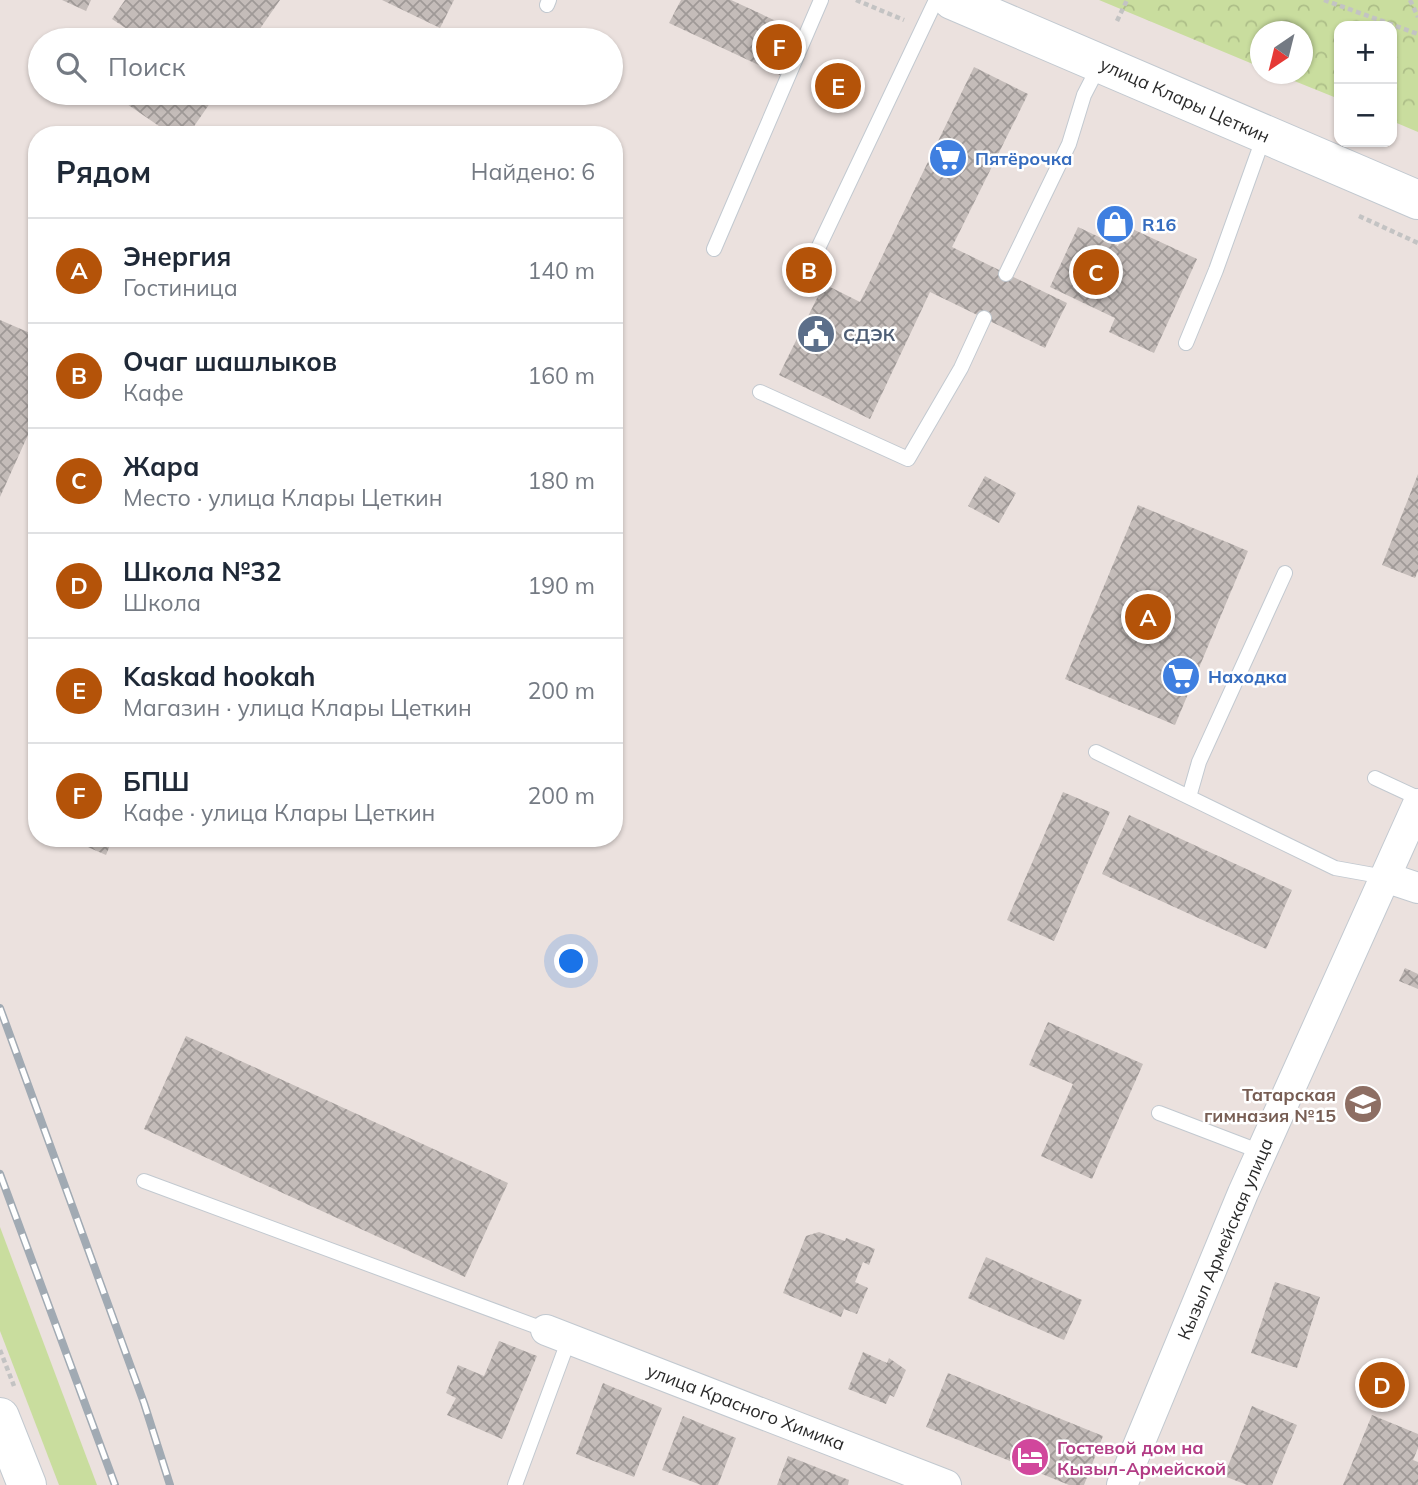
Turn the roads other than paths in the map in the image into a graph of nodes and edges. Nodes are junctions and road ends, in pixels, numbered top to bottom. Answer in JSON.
{"nodes":[{"id":1,"x":821,"y":0,"type":"edge"},
{"id":2,"x":936,"y":0,"type":"edge"},
{"id":3,"x":953,"y":0,"type":"edge"},
{"id":4,"x":1100,"y":63,"type":"junction"},
{"id":5,"x":1265,"y":135,"type":"junction"},
{"id":6,"x":1418,"y":200,"type":"edge"},
{"id":7,"x":714,"y":249,"type":"dead end"},
{"id":8,"x":813,"y":259,"type":"dead end"},
{"id":9,"x":1006,"y":274,"type":"dead end"},
{"id":10,"x":984,"y":318,"type":"dead end"},
{"id":11,"x":1186,"y":343,"type":"dead end"},
{"id":12,"x":760,"y":392,"type":"dead end"},
{"id":13,"x":1285,"y":573,"type":"dead end"},
{"id":14,"x":1096,"y":752,"type":"dead end"},
{"id":15,"x":1375,"y":778,"type":"dead end"},
{"id":16,"x":1189,"y":797,"type":"junction"},
{"id":17,"x":1418,"y":798,"type":"edge"},
{"id":18,"x":1418,"y":804,"type":"edge"},
{"id":19,"x":1385,"y":877,"type":"junction"},
{"id":20,"x":1418,"y":888,"type":"edge"},
{"id":21,"x":1159,"y":1113,"type":"dead end"},
{"id":22,"x":1261,"y":1152,"type":"junction"},
{"id":23,"x":144,"y":1181,"type":"dead end"},
{"id":24,"x":558,"y":1334,"type":"junction"},
{"id":25,"x":0,"y":1417,"type":"edge"},
{"id":26,"x":26,"y":1485,"type":"edge"},
{"id":27,"x":515,"y":1485,"type":"edge"},
{"id":28,"x":946,"y":1485,"type":"edge"},
{"id":29,"x":1122,"y":1485,"type":"edge"}],
"edges":[{"from":1,"to":7,"type":"lane"},
{"from":2,"to":8,"type":"lane"},
{"from":3,"to":4,"type":"main road","name":"улица Клары Цеткин"},
{"from":4,"to":5,"type":"main road","name":"улица Клары Цеткин"},
{"from":4,"to":9,"type":"lane"},
{"from":5,"to":6,"type":"main road","name":"улица Клары Цеткин"},
{"from":5,"to":11,"type":"lane"},
{"from":10,"to":12,"type":"lane"},
{"from":13,"to":16,"type":"lane"},
{"from":14,"to":16,"type":"lane"},
{"from":15,"to":17,"type":"lane"},
{"from":16,"to":19,"type":"lane"},
{"from":18,"to":19,"type":"street","name":"Кызыл Армейская улица"},
{"from":19,"to":20,"type":"street"},
{"from":19,"to":22,"type":"street","name":"Кызыл Армейская улица"},
{"from":21,"to":22,"type":"lane"},
{"from":22,"to":29,"type":"street","name":"Кызыл Армейская улица"},
{"from":23,"to":24,"type":"lane"},
{"from":24,"to":27,"type":"lane"},
{"from":24,"to":28,"type":"street","name":"улица Красного Химика"},
{"from":25,"to":26,"type":"main road"}]}
